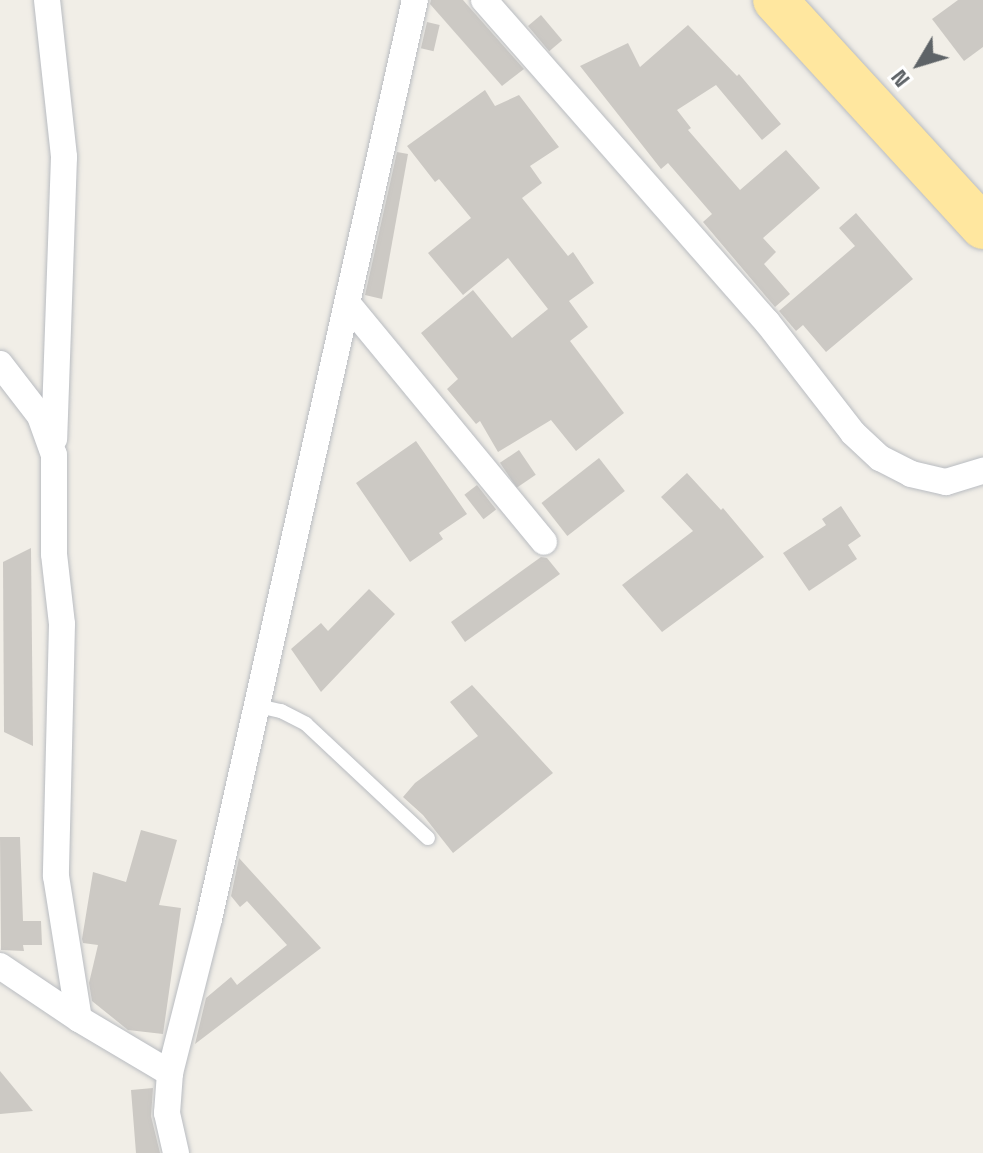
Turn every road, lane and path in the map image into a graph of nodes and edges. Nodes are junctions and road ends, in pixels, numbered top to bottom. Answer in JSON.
{"nodes":[{"id":1,"x":47,"y":0,"type":"edge"},
{"id":2,"x":415,"y":0,"type":"edge"},
{"id":3,"x":484,"y":0,"type":"edge"},
{"id":4,"x":775,"y":0,"type":"edge"},
{"id":5,"x":983,"y":227,"type":"edge"},
{"id":6,"x":348,"y":304,"type":"junction"},
{"id":7,"x":0,"y":364,"type":"edge"},
{"id":8,"x":54,"y":455,"type":"junction"},
{"id":9,"x":983,"y":471,"type":"edge"},
{"id":10,"x":544,"y":542,"type":"dead end"},
{"id":11,"x":254,"y":705,"type":"junction"},
{"id":12,"x":428,"y":838,"type":"dead end"},
{"id":13,"x":0,"y":966,"type":"edge"},
{"id":14,"x":79,"y":1019,"type":"junction"},
{"id":15,"x":170,"y":1073,"type":"junction"},
{"id":16,"x":176,"y":1153,"type":"edge"}],
"edges":[{"from":1,"to":8,"type":"street"},
{"from":2,"to":6,"type":"street"},
{"from":3,"to":9,"type":"street"},
{"from":4,"to":5,"type":"highway"},
{"from":6,"to":10,"type":"street"},
{"from":6,"to":11,"type":"street"},
{"from":7,"to":8,"type":"street"},
{"from":8,"to":14,"type":"street"},
{"from":11,"to":12,"type":"lane"},
{"from":11,"to":15,"type":"street"},
{"from":13,"to":14,"type":"street"},
{"from":14,"to":15,"type":"street"},
{"from":15,"to":16,"type":"street"}]}
